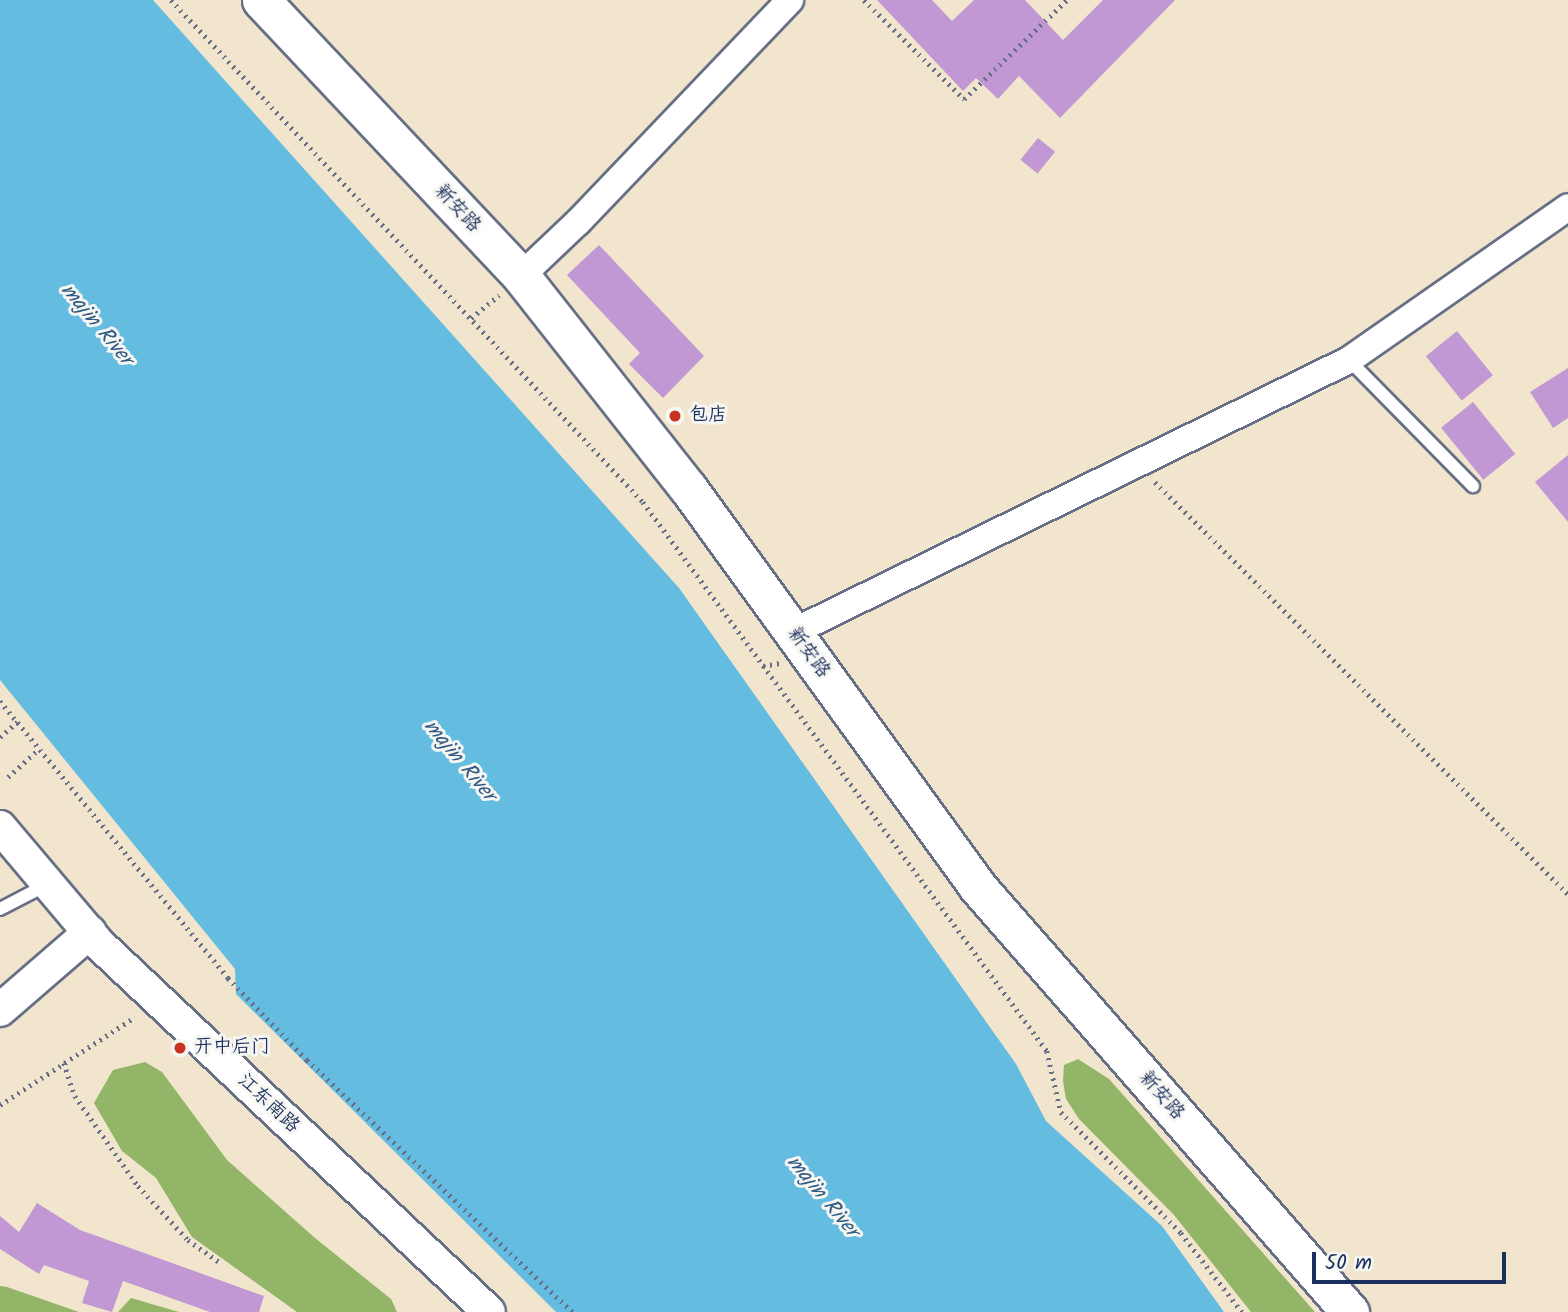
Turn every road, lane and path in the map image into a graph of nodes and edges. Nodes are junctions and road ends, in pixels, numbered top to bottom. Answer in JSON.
{"nodes":[{"id":1,"x":171,"y":0,"type":"edge"},
{"id":2,"x":261,"y":0,"type":"edge"},
{"id":3,"x":790,"y":0,"type":"edge"},
{"id":4,"x":864,"y":0,"type":"edge"},
{"id":5,"x":1067,"y":0,"type":"edge"},
{"id":6,"x":1568,"y":207,"type":"edge"},
{"id":7,"x":521,"y":276,"type":"junction"},
{"id":8,"x":1349,"y":360,"type":"junction"},
{"id":9,"x":1137,"y":464,"type":"junction"},
{"id":10,"x":1473,"y":486,"type":"dead end"},
{"id":11,"x":793,"y":632,"type":"junction"},
{"id":12,"x":0,"y":701,"type":"edge"},
{"id":13,"x":17,"y":722,"type":"junction"},
{"id":14,"x":0,"y":737,"type":"edge"},
{"id":15,"x":39,"y":749,"type":"junction"},
{"id":16,"x":8,"y":777,"type":"dead end"},
{"id":17,"x":0,"y":827,"type":"edge"},
{"id":18,"x":48,"y":884,"type":"junction"},
{"id":19,"x":1568,"y":894,"type":"edge"},
{"id":20,"x":0,"y":909,"type":"edge"},
{"id":21,"x":90,"y":932,"type":"junction"},
{"id":22,"x":158,"y":1000,"type":"junction"},
{"id":23,"x":0,"y":1010,"type":"edge"},
{"id":24,"x":64,"y":1063,"type":"junction"},
{"id":25,"x":0,"y":1105,"type":"edge"},
{"id":26,"x":222,"y":1264,"type":"dead end"},
{"id":27,"x":489,"y":1312,"type":"edge"},
{"id":28,"x":573,"y":1312,"type":"edge"},
{"id":29,"x":1242,"y":1312,"type":"edge"},
{"id":30,"x":1350,"y":1312,"type":"edge"}],
"edges":[{"from":1,"to":29,"type":"path"},
{"from":2,"to":7,"type":"main road","name":"新安路"},
{"from":3,"to":7,"type":"street"},
{"from":4,"to":5,"type":"path"},
{"from":6,"to":8,"type":"street"},
{"from":7,"to":11,"type":"main road","name":"新安路"},
{"from":8,"to":9,"type":"street"},
{"from":8,"to":10,"type":"lane"},
{"from":9,"to":11,"type":"street"},
{"from":9,"to":19,"type":"path"},
{"from":11,"to":30,"type":"main road","name":"新安路"},
{"from":12,"to":13,"type":"path"},
{"from":13,"to":14,"type":"path"},
{"from":13,"to":15,"type":"path"},
{"from":15,"to":16,"type":"path"},
{"from":15,"to":28,"type":"path"},
{"from":17,"to":18,"type":"street","name":"江东南路"},
{"from":18,"to":20,"type":"lane"},
{"from":18,"to":21,"type":"street","name":"江东南路"},
{"from":21,"to":22,"type":"street","name":"江东南路"},
{"from":21,"to":23,"type":"street"},
{"from":22,"to":24,"type":"path"},
{"from":22,"to":27,"type":"street","name":"江东南路"},
{"from":24,"to":25,"type":"path"},
{"from":24,"to":26,"type":"path"}]}
